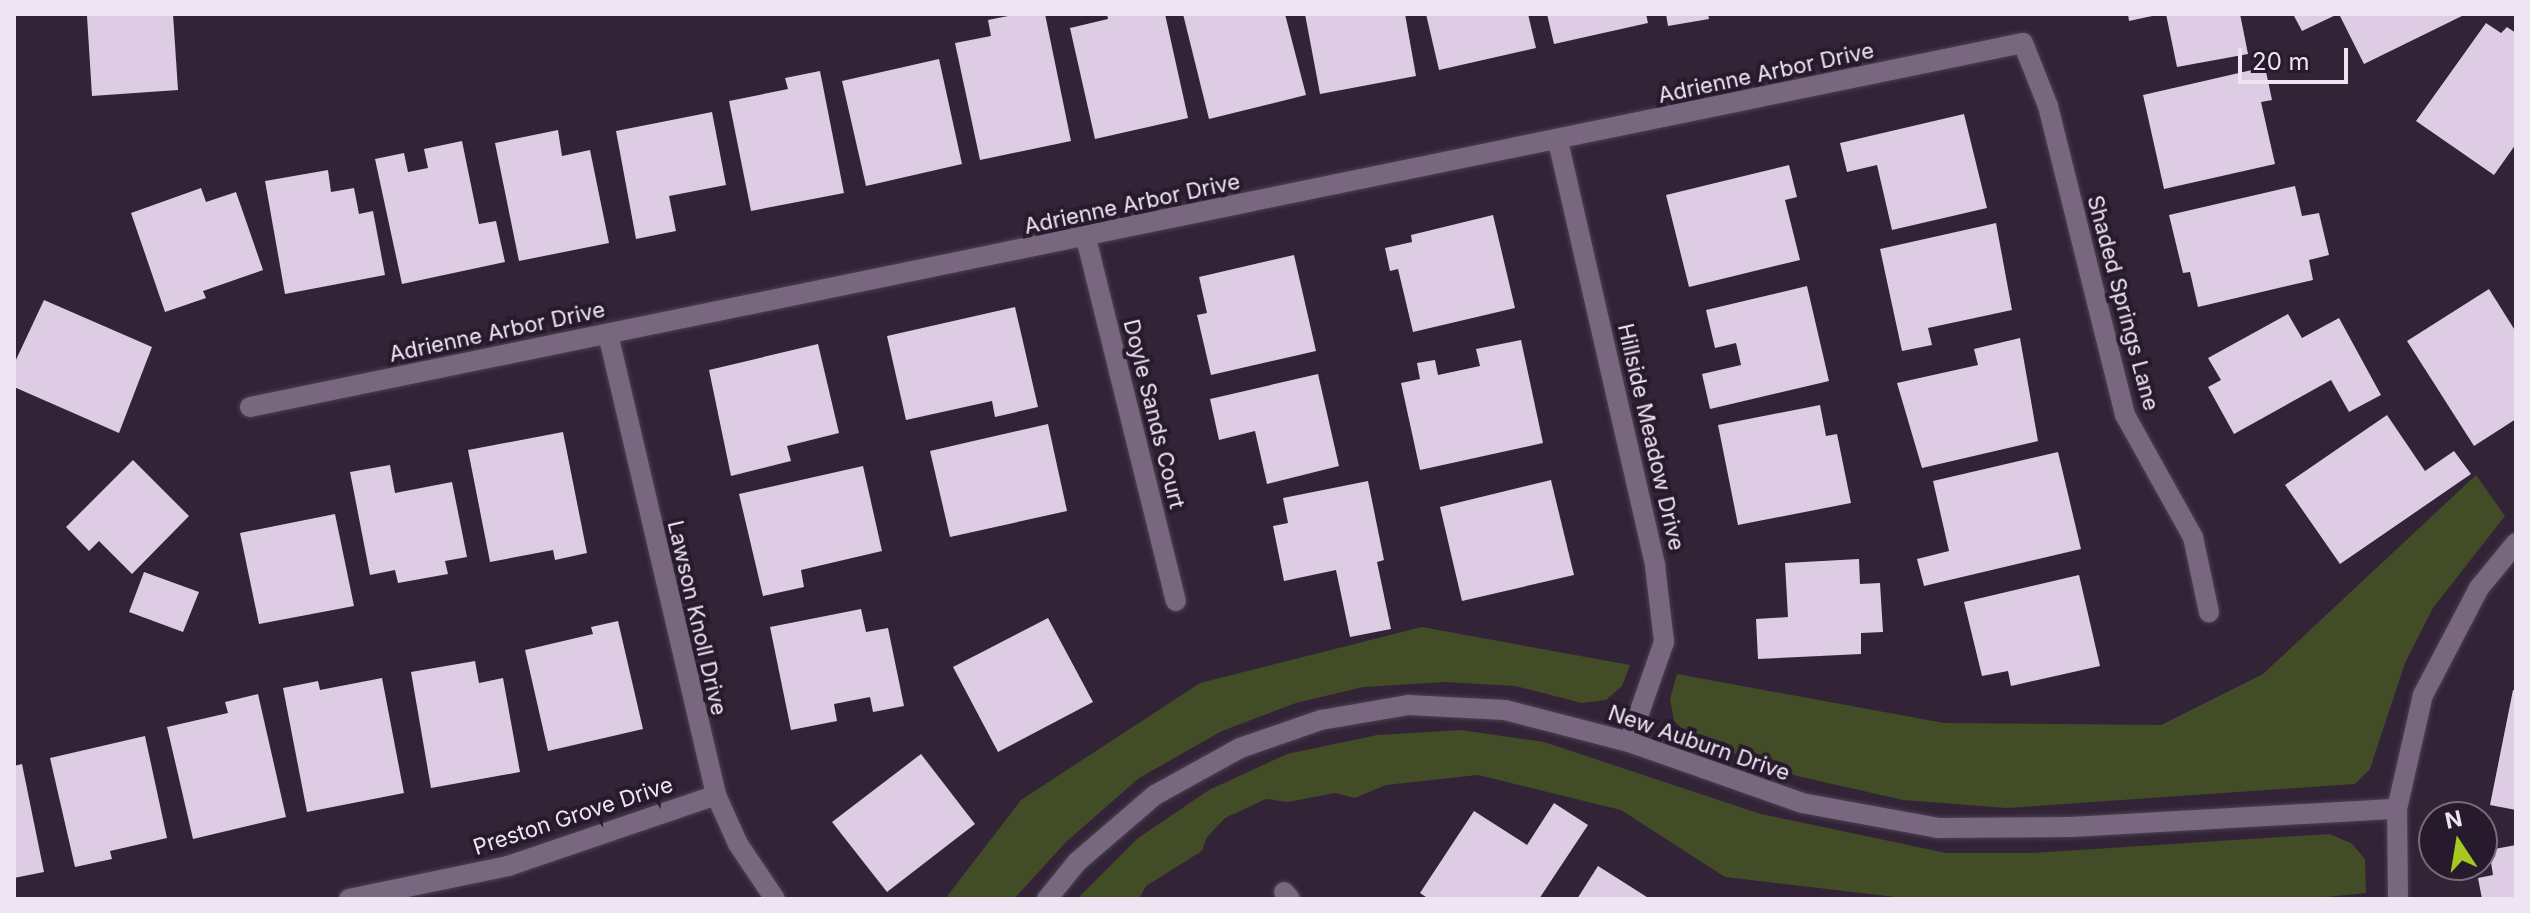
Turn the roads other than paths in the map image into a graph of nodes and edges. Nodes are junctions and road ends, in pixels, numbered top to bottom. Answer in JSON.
{"nodes":[{"id":1,"x":2023,"y":43,"type":"joint"},
{"id":2,"x":1558,"y":141,"type":"junction"},
{"id":3,"x":1086,"y":238,"type":"junction"},
{"id":4,"x":608,"y":334,"type":"junction"},
{"id":5,"x":250,"y":407,"type":"dead end"},
{"id":6,"x":2516,"y":543,"type":"edge"},
{"id":7,"x":1176,"y":601,"type":"dead end"},
{"id":8,"x":2209,"y":612,"type":"dead end"},
{"id":9,"x":1629,"y":742,"type":"junction"},
{"id":10,"x":716,"y":795,"type":"junction"},
{"id":11,"x":2397,"y":809,"type":"junction"},
{"id":12,"x":349,"y":899,"type":"edge"},
{"id":13,"x":775,"y":899,"type":"edge"},
{"id":14,"x":1047,"y":899,"type":"edge"},
{"id":15,"x":2398,"y":899,"type":"edge"}],
"edges":[{"from":1,"to":2,"type":"street","name":"Adrienne Arbor Drive"},
{"from":1,"to":8,"type":"street","name":"Shaded Springs Lane"},
{"from":2,"to":3,"type":"street","name":"Adrienne Arbor Drive"},
{"from":2,"to":9,"type":"street","name":"Hillside Meadow Drive"},
{"from":3,"to":4,"type":"street","name":"Adrienne Arbor Drive"},
{"from":3,"to":7,"type":"street","name":"Doyle Sands Court"},
{"from":4,"to":5,"type":"street","name":"Adrienne Arbor Drive"},
{"from":4,"to":10,"type":"street","name":"Lawson Knoll Drive"},
{"from":6,"to":11,"type":"street"},
{"from":9,"to":11,"type":"street","name":"New Auburn Drive"},
{"from":9,"to":14,"type":"street","name":"New Auburn Drive"},
{"from":10,"to":12,"type":"street","name":"Preston Grove Drive"},
{"from":10,"to":13,"type":"street","name":"Lawson Knoll Drive"},
{"from":11,"to":15,"type":"street"}]}
